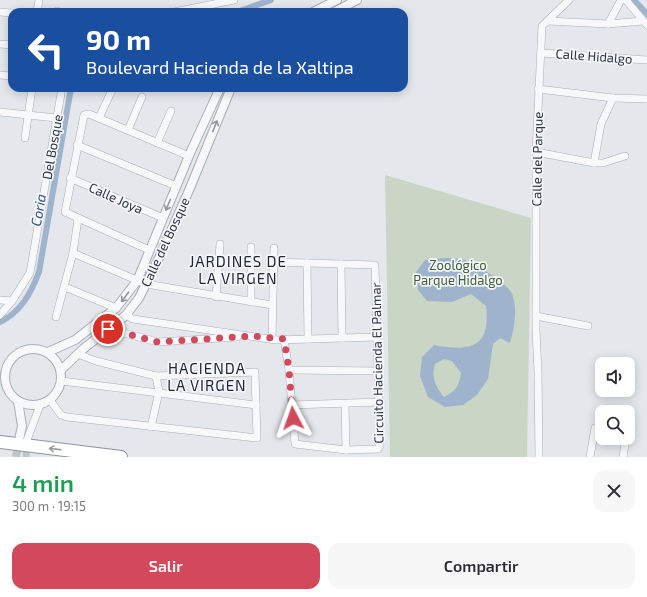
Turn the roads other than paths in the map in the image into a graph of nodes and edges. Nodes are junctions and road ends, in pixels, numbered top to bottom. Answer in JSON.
{"nodes":[{"id":1,"x":234,"y":0,"type":"edge"},
{"id":2,"x":337,"y":0,"type":"edge"},
{"id":3,"x":357,"y":0,"type":"edge"},
{"id":4,"x":569,"y":0,"type":"edge"},
{"id":5,"x":621,"y":0,"type":"edge"},
{"id":6,"x":626,"y":0,"type":"edge"},
{"id":7,"x":199,"y":3,"type":"edge"},
{"id":8,"x":185,"y":8,"type":"edge"},
{"id":9,"x":322,"y":8,"type":"edge"},
{"id":10,"x":342,"y":8,"type":"edge"},
{"id":11,"x":548,"y":21,"type":"junction"},
{"id":12,"x":645,"y":23,"type":"edge"},
{"id":13,"x":608,"y":24,"type":"junction"},
{"id":14,"x":541,"y":53,"type":"junction"},
{"id":15,"x":647,"y":60,"type":"edge"},
{"id":16,"x":538,"y":89,"type":"junction"},
{"id":17,"x":31,"y":92,"type":"edge"},
{"id":18,"x":61,"y":92,"type":"edge"},
{"id":19,"x":111,"y":92,"type":"edge"},
{"id":20,"x":218,"y":92,"type":"edge"},
{"id":21,"x":229,"y":92,"type":"edge"},
{"id":22,"x":142,"y":97,"type":"dead end"},
{"id":23,"x":613,"y":98,"type":"junction"},
{"id":24,"x":647,"y":99,"type":"edge"},
{"id":25,"x":171,"y":111,"type":"dead end"},
{"id":26,"x":0,"y":112,"type":"edge"},
{"id":27,"x":28,"y":115,"type":"junction"},
{"id":28,"x":56,"y":118,"type":"junction"},
{"id":29,"x":99,"y":118,"type":"junction"},
{"id":30,"x":128,"y":130,"type":"junction"},
{"id":31,"x":25,"y":138,"type":"dead end"},
{"id":32,"x":157,"y":143,"type":"junction"},
{"id":33,"x":77,"y":145,"type":"junction"},
{"id":34,"x":536,"y":152,"type":"junction"},
{"id":35,"x":189,"y":156,"type":"junction"},
{"id":36,"x":625,"y":156,"type":"dead end"},
{"id":37,"x":594,"y":163,"type":"junction"},
{"id":38,"x":70,"y":178,"type":"junction"},
{"id":39,"x":176,"y":186,"type":"junction"},
{"id":40,"x":163,"y":218,"type":"junction"},
{"id":41,"x":78,"y":219,"type":"junction"},
{"id":42,"x":220,"y":244,"type":"dead end"},
{"id":43,"x":251,"y":247,"type":"dead end"},
{"id":44,"x":274,"y":248,"type":"dead end"},
{"id":45,"x":149,"y":250,"type":"junction"},
{"id":46,"x":73,"y":253,"type":"junction"},
{"id":47,"x":274,"y":262,"type":"junction"},
{"id":48,"x":308,"y":263,"type":"junction"},
{"id":49,"x":341,"y":264,"type":"junction"},
{"id":50,"x":137,"y":281,"type":"junction"},
{"id":51,"x":146,"y":284,"type":"junction"},
{"id":52,"x":65,"y":287,"type":"junction"},
{"id":53,"x":216,"y":297,"type":"junction"},
{"id":54,"x":0,"y":300,"type":"edge"},
{"id":55,"x":12,"y":301,"type":"junction"},
{"id":56,"x":251,"y":302,"type":"junction"},
{"id":57,"x":272,"y":305,"type":"junction"},
{"id":58,"x":116,"y":308,"type":"junction"},
{"id":59,"x":0,"y":315,"type":"edge"},
{"id":60,"x":126,"y":315,"type":"junction"},
{"id":61,"x":536,"y":316,"type":"junction"},
{"id":62,"x":56,"y":317,"type":"dead end"},
{"id":63,"x":588,"y":326,"type":"dead end"},
{"id":64,"x":108,"y":329,"type":"junction"},
{"id":65,"x":253,"y":336,"type":"junction"},
{"id":66,"x":377,"y":337,"type":"junction"},
{"id":67,"x":342,"y":338,"type":"junction"},
{"id":68,"x":272,"y":339,"type":"junction"},
{"id":69,"x":284,"y":339,"type":"junction"},
{"id":70,"x":308,"y":339,"type":"junction"},
{"id":71,"x":48,"y":352,"type":"junction"},
{"id":72,"x":78,"y":354,"type":"junction"},
{"id":73,"x":8,"y":362,"type":"junction"},
{"id":74,"x":0,"y":368,"type":"edge"},
{"id":75,"x":61,"y":370,"type":"junction"},
{"id":76,"x":289,"y":370,"type":"junction"},
{"id":77,"x":378,"y":370,"type":"junction"},
{"id":78,"x":156,"y":376,"type":"junction"},
{"id":79,"x":62,"y":381,"type":"junction"},
{"id":80,"x":0,"y":389,"type":"edge"},
{"id":81,"x":159,"y":392,"type":"junction"},
{"id":82,"x":10,"y":394,"type":"junction"},
{"id":83,"x":50,"y":400,"type":"junction"},
{"id":84,"x":18,"y":402,"type":"junction"},
{"id":85,"x":379,"y":402,"type":"junction"},
{"id":86,"x":345,"y":404,"type":"junction"},
{"id":87,"x":40,"y":405,"type":"junction"},
{"id":88,"x":256,"y":405,"type":"junction"},
{"id":89,"x":292,"y":405,"type":"junction"},
{"id":90,"x":151,"y":427,"type":"junction"},
{"id":91,"x":595,"y":428,"type":"dead end"},
{"id":92,"x":23,"y":440,"type":"joint"},
{"id":93,"x":0,"y":442,"type":"edge"},
{"id":94,"x":625,"y":445,"type":"edge"},
{"id":95,"x":346,"y":450,"type":"junction"},
{"id":96,"x":121,"y":457,"type":"edge"},
{"id":97,"x":539,"y":457,"type":"edge"},
{"id":98,"x":590,"y":457,"type":"edge"},
{"id":99,"x":623,"y":457,"type":"edge"}],
"edges":[{"from":1,"to":7,"type":"street"},
{"from":2,"to":9,"type":"street"},
{"from":3,"to":10,"type":"street"},
{"from":4,"to":11,"type":"street","name":"Calle del Parque"},
{"from":5,"to":13,"type":"street"},
{"from":6,"to":12,"type":"street"},
{"from":7,"to":8,"type":"street"},
{"from":11,"to":13,"type":"street"},
{"from":11,"to":14,"type":"street","name":"Calle del Parque"},
{"from":12,"to":13,"type":"street"},
{"from":14,"to":15,"type":"street","name":"Calle Hidalgo"},
{"from":14,"to":16,"type":"street","name":"Calle del Parque"},
{"from":16,"to":23,"type":"street"},
{"from":16,"to":34,"type":"street","name":"Calle del Parque"},
{"from":17,"to":27,"type":"street"},
{"from":18,"to":28,"type":"street","name":"Del Bosque"},
{"from":19,"to":29,"type":"street"},
{"from":20,"to":35,"type":"street","name":"Calle del Bosque"},
{"from":51,"to":21,"type":"street","name":"Calle del Bosque","one_way":true},
{"from":22,"to":30,"type":"street"},
{"from":23,"to":24,"type":"street"},
{"from":23,"to":37,"type":"street"},
{"from":25,"to":32,"type":"street"},
{"from":26,"to":27,"type":"street"},
{"from":27,"to":28,"type":"street"},
{"from":27,"to":31,"type":"street"},
{"from":28,"to":55,"type":"street","name":"Del Bosque"},
{"from":29,"to":30,"type":"street"},
{"from":29,"to":33,"type":"street"},
{"from":30,"to":32,"type":"street"},
{"from":32,"to":35,"type":"street"},
{"from":33,"to":38,"type":"street"},
{"from":33,"to":39,"type":"street"},
{"from":34,"to":37,"type":"street"},
{"from":34,"to":61,"type":"street","name":"Calle del Parque"},
{"from":35,"to":39,"type":"street","name":"Calle del Bosque"},
{"from":36,"to":37,"type":"street"},
{"from":38,"to":40,"type":"street","name":"Calle Joya"},
{"from":38,"to":41,"type":"street"},
{"from":39,"to":40,"type":"street","name":"Calle del Bosque","one_way":true},
{"from":40,"to":45,"type":"street","name":"Calle del Bosque"},
{"from":41,"to":45,"type":"street"},
{"from":41,"to":46,"type":"street"},
{"from":42,"to":53,"type":"street"},
{"from":43,"to":56,"type":"street"},
{"from":44,"to":47,"type":"street"},
{"from":45,"to":50,"type":"street","name":"Calle del Bosque"},
{"from":46,"to":50,"type":"street"},
{"from":46,"to":52,"type":"street"},
{"from":47,"to":48,"type":"street","name":"Circuito Hacienda El Palmar"},
{"from":47,"to":57,"type":"street"},
{"from":48,"to":49,"type":"street","name":"Circuito Hacienda El Palmar"},
{"from":48,"to":70,"type":"street"},
{"from":49,"to":66,"type":"street","name":"Circuito Hacienda El Palmar"},
{"from":49,"to":67,"type":"street"},
{"from":50,"to":51,"type":"street"},
{"from":50,"to":58,"type":"street","name":"Calle del Bosque","one_way":true},
{"from":51,"to":53,"type":"street"},
{"from":51,"to":60,"type":"street","name":"Calle del Bosque"},
{"from":52,"to":58,"type":"street"},
{"from":52,"to":62,"type":"street"},
{"from":53,"to":56,"type":"street"},
{"from":54,"to":55,"type":"street"},
{"from":55,"to":59,"type":"street","name":"Del Bosque"},
{"from":56,"to":57,"type":"street"},
{"from":57,"to":68,"type":"street"},
{"from":58,"to":71,"type":"street","name":"Calle del Bosque"},
{"from":60,"to":64,"type":"street","name":"Calle del Bosque"},
{"from":60,"to":65,"type":"street"},
{"from":61,"to":63,"type":"street"},
{"from":61,"to":97,"type":"street","name":"Calle del Parque"},
{"from":64,"to":65,"type":"street"},
{"from":64,"to":72,"type":"street","name":"Calle del Bosque"},
{"from":65,"to":68,"type":"street"},
{"from":66,"to":67,"type":"street"},
{"from":66,"to":77,"type":"street","name":"Circuito Hacienda El Palmar"},
{"from":67,"to":70,"type":"street"},
{"from":68,"to":69,"type":"street"},
{"from":69,"to":70,"type":"street"},
{"from":69,"to":76,"type":"street","name":"Circuito Hacienda El Palmar"},
{"from":71,"to":73,"type":"street"},
{"from":71,"to":75,"type":"street"},
{"from":72,"to":75,"type":"street","name":"Calle del Bosque"},
{"from":72,"to":78,"type":"street"},
{"from":73,"to":74,"type":"street"},
{"from":73,"to":82,"type":"street"},
{"from":75,"to":79,"type":"street"},
{"from":76,"to":77,"type":"street"},
{"from":76,"to":89,"type":"street","name":"Circuito Hacienda El Palmar"},
{"from":77,"to":85,"type":"street","name":"Circuito Hacienda El Palmar"},
{"from":78,"to":81,"type":"street"},
{"from":78,"to":88,"type":"street"},
{"from":79,"to":81,"type":"street"},
{"from":79,"to":83,"type":"street"},
{"from":80,"to":82,"type":"street"},
{"from":81,"to":88,"type":"street"},
{"from":81,"to":90,"type":"street"},
{"from":82,"to":84,"type":"street"},
{"from":83,"to":87,"type":"street"},
{"from":83,"to":90,"type":"street"},
{"from":84,"to":87,"type":"street"},
{"from":84,"to":92,"type":"street"},
{"from":85,"to":86,"type":"street"},
{"from":85,"to":95,"type":"street","name":"Circuito Hacienda El Palmar"},
{"from":86,"to":89,"type":"street"},
{"from":86,"to":95,"type":"street"},
{"from":87,"to":92,"type":"street"},
{"from":88,"to":90,"type":"street"},
{"from":89,"to":95,"type":"street","name":"Circuito Hacienda El Palmar"},
{"from":91,"to":98,"type":"street"},
{"from":96,"to":93,"type":"highway","one_way":true},
{"from":94,"to":99,"type":"street"}]}
